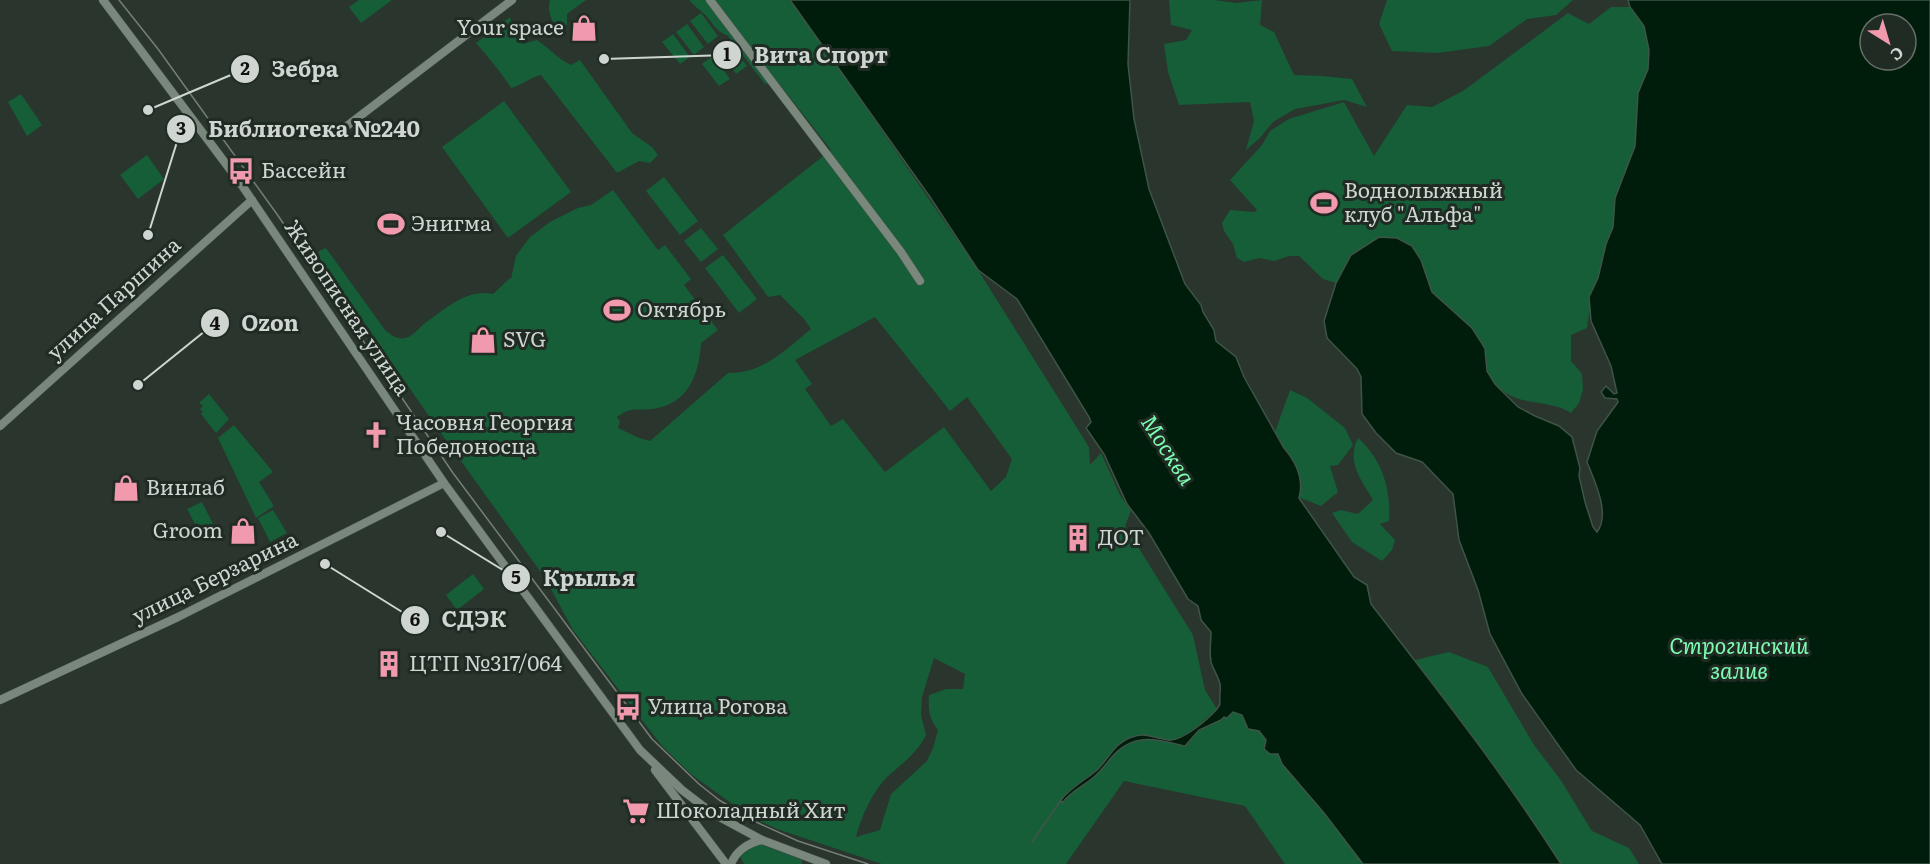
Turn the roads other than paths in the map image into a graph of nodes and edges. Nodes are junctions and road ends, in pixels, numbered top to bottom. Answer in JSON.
{"nodes":[{"id":1,"x":103,"y":0,"type":"edge"},
{"id":2,"x":512,"y":0,"type":"edge"},
{"id":3,"x":710,"y":0,"type":"edge"},
{"id":4,"x":339,"y":132,"type":"dead end"},
{"id":5,"x":252,"y":200,"type":"junction"},
{"id":6,"x":920,"y":281,"type":"dead end"},
{"id":7,"x":0,"y":426,"type":"edge"},
{"id":8,"x":444,"y":483,"type":"junction"},
{"id":9,"x":0,"y":700,"type":"edge"},
{"id":10,"x":640,"y":750,"type":"junction"},
{"id":11,"x":762,"y":840,"type":"junction"},
{"id":12,"x":808,"y":861,"type":"edge"},
{"id":13,"x":726,"y":864,"type":"edge"},
{"id":14,"x":731,"y":864,"type":"edge"},
{"id":15,"x":826,"y":864,"type":"edge"}],
"edges":[{"from":1,"to":5,"type":"street","name":"Живописная улица"},
{"from":2,"to":4,"type":"street"},
{"from":3,"to":6,"type":"street"},
{"from":5,"to":7,"type":"street","name":"улица Паршина"},
{"from":5,"to":8,"type":"street","name":"Живописная улица"},
{"from":8,"to":9,"type":"street","name":"улица Берзарина"},
{"from":8,"to":10,"type":"street","name":"Живописная улица"},
{"from":10,"to":11,"type":"street","name":"Живописная улица"},
{"from":10,"to":13,"type":"street"},
{"from":11,"to":12,"type":"street","name":"Живописная улица"},
{"from":11,"to":14,"type":"street"},
{"from":12,"to":15,"type":"street","name":"Живописная улица"}]}
